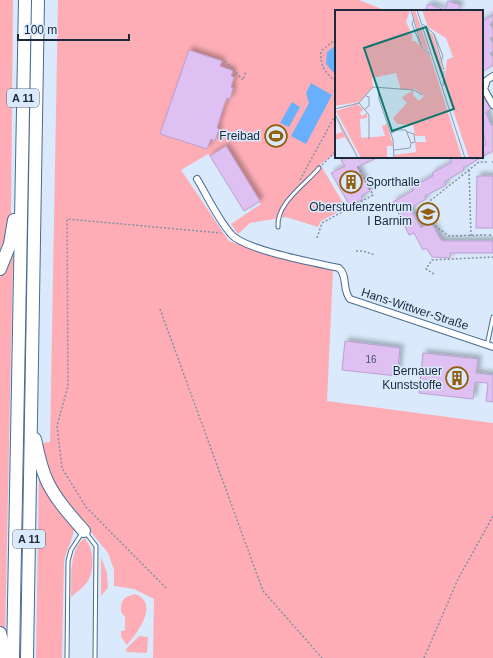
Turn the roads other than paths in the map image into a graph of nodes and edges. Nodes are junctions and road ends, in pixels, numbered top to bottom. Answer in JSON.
{"nodes":[{"id":1,"x":25,"y":0,"type":"edge"},
{"id":2,"x":38,"y":0,"type":"edge"},
{"id":3,"x":493,"y":76,"type":"edge"},
{"id":4,"x":493,"y":105,"type":"edge"},
{"id":5,"x":320,"y":168,"type":"road end"},
{"id":6,"x":197,"y":179,"type":"dead end"},
{"id":7,"x":21,"y":196,"type":"junction"},
{"id":8,"x":278,"y":227,"type":"dead end"},
{"id":9,"x":0,"y":269,"type":"edge"},
{"id":10,"x":493,"y":317,"type":"edge"},
{"id":11,"x":490,"y":346,"type":"edge"},
{"id":12,"x":31,"y":421,"type":"junction"},
{"id":13,"x":84,"y":531,"type":"junction"},
{"id":14,"x":0,"y":633,"type":"edge"},
{"id":15,"x":6,"y":658,"type":"edge"},
{"id":16,"x":13,"y":658,"type":"edge"},
{"id":17,"x":27,"y":658,"type":"edge"},
{"id":18,"x":67,"y":658,"type":"edge"},
{"id":19,"x":95,"y":658,"type":"edge"}],
"edges":[{"from":1,"to":7,"type":"highway","number":"A 11"},
{"from":2,"to":12,"type":"highway","number":"A 11"},
{"from":3,"to":4,"type":"street"},
{"from":5,"to":8,"type":"lane"},
{"from":6,"to":11,"type":"street","name":"Hans-Wittwer-Straße"},
{"from":7,"to":9,"type":"highway"},
{"from":7,"to":16,"type":"highway","number":"A 11"},
{"from":10,"to":11,"type":"lane"},
{"from":12,"to":13,"type":"highway"},
{"from":12,"to":17,"type":"highway","number":"A 11"},
{"from":13,"to":18,"type":"lane"},
{"from":13,"to":19,"type":"lane"},
{"from":14,"to":15,"type":"highway"}]}
